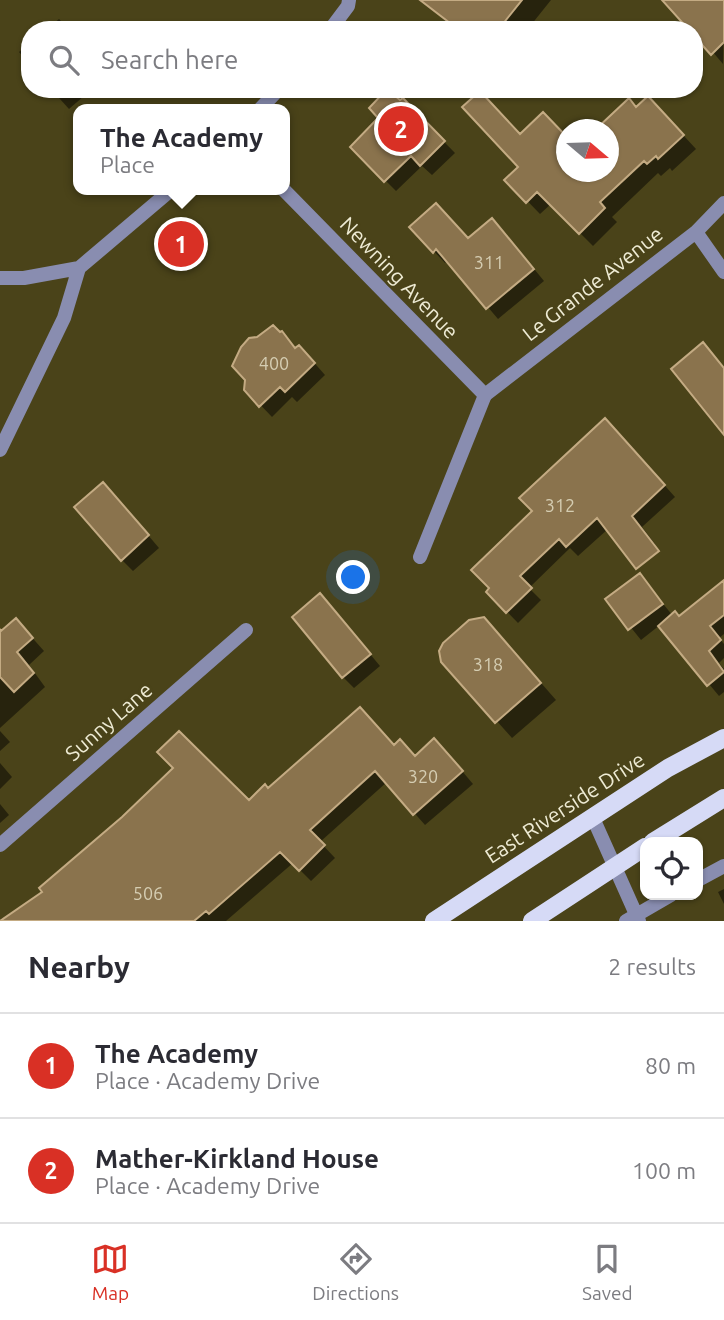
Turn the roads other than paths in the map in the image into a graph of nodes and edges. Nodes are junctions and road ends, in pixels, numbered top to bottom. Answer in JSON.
{"nodes":[{"id":1,"x":349,"y":0,"type":"edge"},
{"id":2,"x":337,"y":21,"type":"edge"},
{"id":3,"x":165,"y":195,"type":"edge"},
{"id":4,"x":289,"y":195,"type":"edge"},
{"id":5,"x":724,"y":203,"type":"edge"},
{"id":6,"x":695,"y":232,"type":"junction"},
{"id":7,"x":79,"y":268,"type":"junction"},
{"id":8,"x":724,"y":272,"type":"edge"},
{"id":9,"x":0,"y":278,"type":"edge"},
{"id":10,"x":485,"y":395,"type":"junction"},
{"id":11,"x":0,"y":450,"type":"edge"},
{"id":12,"x":419,"y":557,"type":"dead end"},
{"id":13,"x":246,"y":630,"type":"dead end"},
{"id":14,"x":724,"y":738,"type":"edge"},
{"id":15,"x":724,"y":798,"type":"edge"},
{"id":16,"x":593,"y":818,"type":"junction"},
{"id":17,"x":661,"y":837,"type":"edge"},
{"id":18,"x":0,"y":845,"type":"edge"},
{"id":19,"x":640,"y":850,"type":"edge"},
{"id":20,"x":724,"y":866,"type":"edge"},
{"id":21,"x":615,"y":867,"type":"junction"},
{"id":22,"x":703,"y":877,"type":"edge"},
{"id":23,"x":663,"y":900,"type":"edge"},
{"id":24,"x":634,"y":919,"type":"edge"},
{"id":25,"x":434,"y":921,"type":"edge"},
{"id":26,"x":532,"y":921,"type":"edge"}],
"edges":[{"from":1,"to":2,"type":"street"},
{"from":3,"to":7,"type":"street"},
{"from":4,"to":10,"type":"street","name":"Newning Avenue"},
{"from":5,"to":6,"type":"street","name":"Le Grande Avenue"},
{"from":6,"to":8,"type":"street"},
{"from":6,"to":10,"type":"street","name":"Le Grande Avenue"},
{"from":7,"to":9,"type":"street"},
{"from":7,"to":11,"type":"street"},
{"from":10,"to":12,"type":"street"},
{"from":13,"to":18,"type":"street","name":"Sunny Lane"},
{"from":14,"to":16,"type":"main road","name":"East Riverside Drive"},
{"from":15,"to":17,"type":"main road"},
{"from":16,"to":21,"type":"street"},
{"from":16,"to":25,"type":"main road","name":"East Riverside Drive"},
{"from":19,"to":21,"type":"main road"},
{"from":20,"to":22,"type":"street"},
{"from":21,"to":24,"type":"street"},
{"from":21,"to":26,"type":"main road"},
{"from":23,"to":24,"type":"street"}]}
